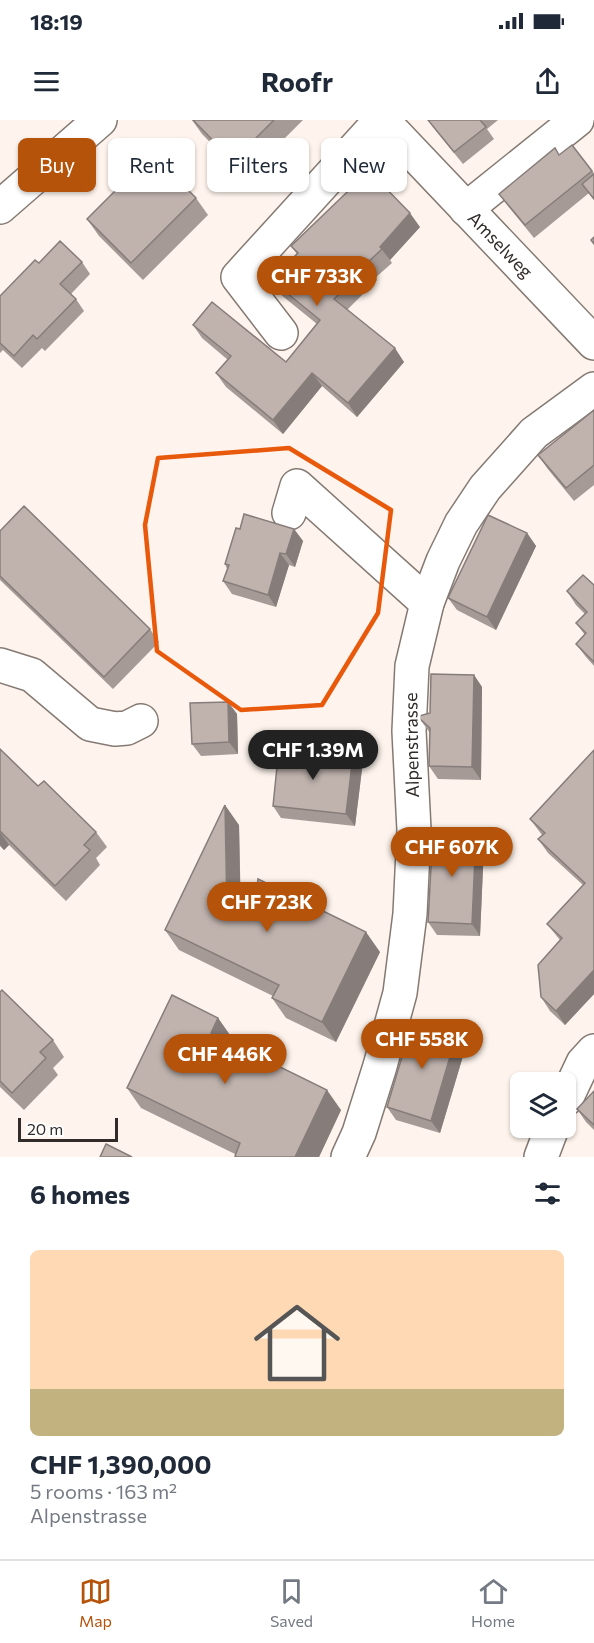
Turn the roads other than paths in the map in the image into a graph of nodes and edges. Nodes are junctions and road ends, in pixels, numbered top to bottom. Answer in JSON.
{"nodes":[{"id":1,"x":100,"y":120,"type":"edge"},
{"id":2,"x":381,"y":120,"type":"edge"},
{"id":3,"x":577,"y":120,"type":"edge"},
{"id":4,"x":0,"y":207,"type":"edge"},
{"id":5,"x":466,"y":209,"type":"junction"},
{"id":6,"x":281,"y":333,"type":"dead end"},
{"id":7,"x":594,"y":343,"type":"edge"},
{"id":8,"x":594,"y":389,"type":"edge"},
{"id":9,"x":289,"y":513,"type":"dead end"},
{"id":10,"x":427,"y":603,"type":"junction"},
{"id":11,"x":0,"y":665,"type":"edge"},
{"id":12,"x":141,"y":721,"type":"dead end"},
{"id":13,"x":594,"y":1051,"type":"edge"},
{"id":14,"x":576,"y":1078,"type":"edge"},
{"id":15,"x":348,"y":1157,"type":"edge"}],
"edges":[{"from":1,"to":4,"type":"street"},
{"from":2,"to":5,"type":"street","name":"Amselweg"},
{"from":2,"to":6,"type":"street"},
{"from":3,"to":5,"type":"street"},
{"from":5,"to":7,"type":"street","name":"Amselweg"},
{"from":8,"to":10,"type":"street","name":"Alpenstrasse"},
{"from":9,"to":10,"type":"street"},
{"from":10,"to":15,"type":"street","name":"Alpenstrasse"},
{"from":11,"to":12,"type":"street"},
{"from":13,"to":14,"type":"street"}]}
